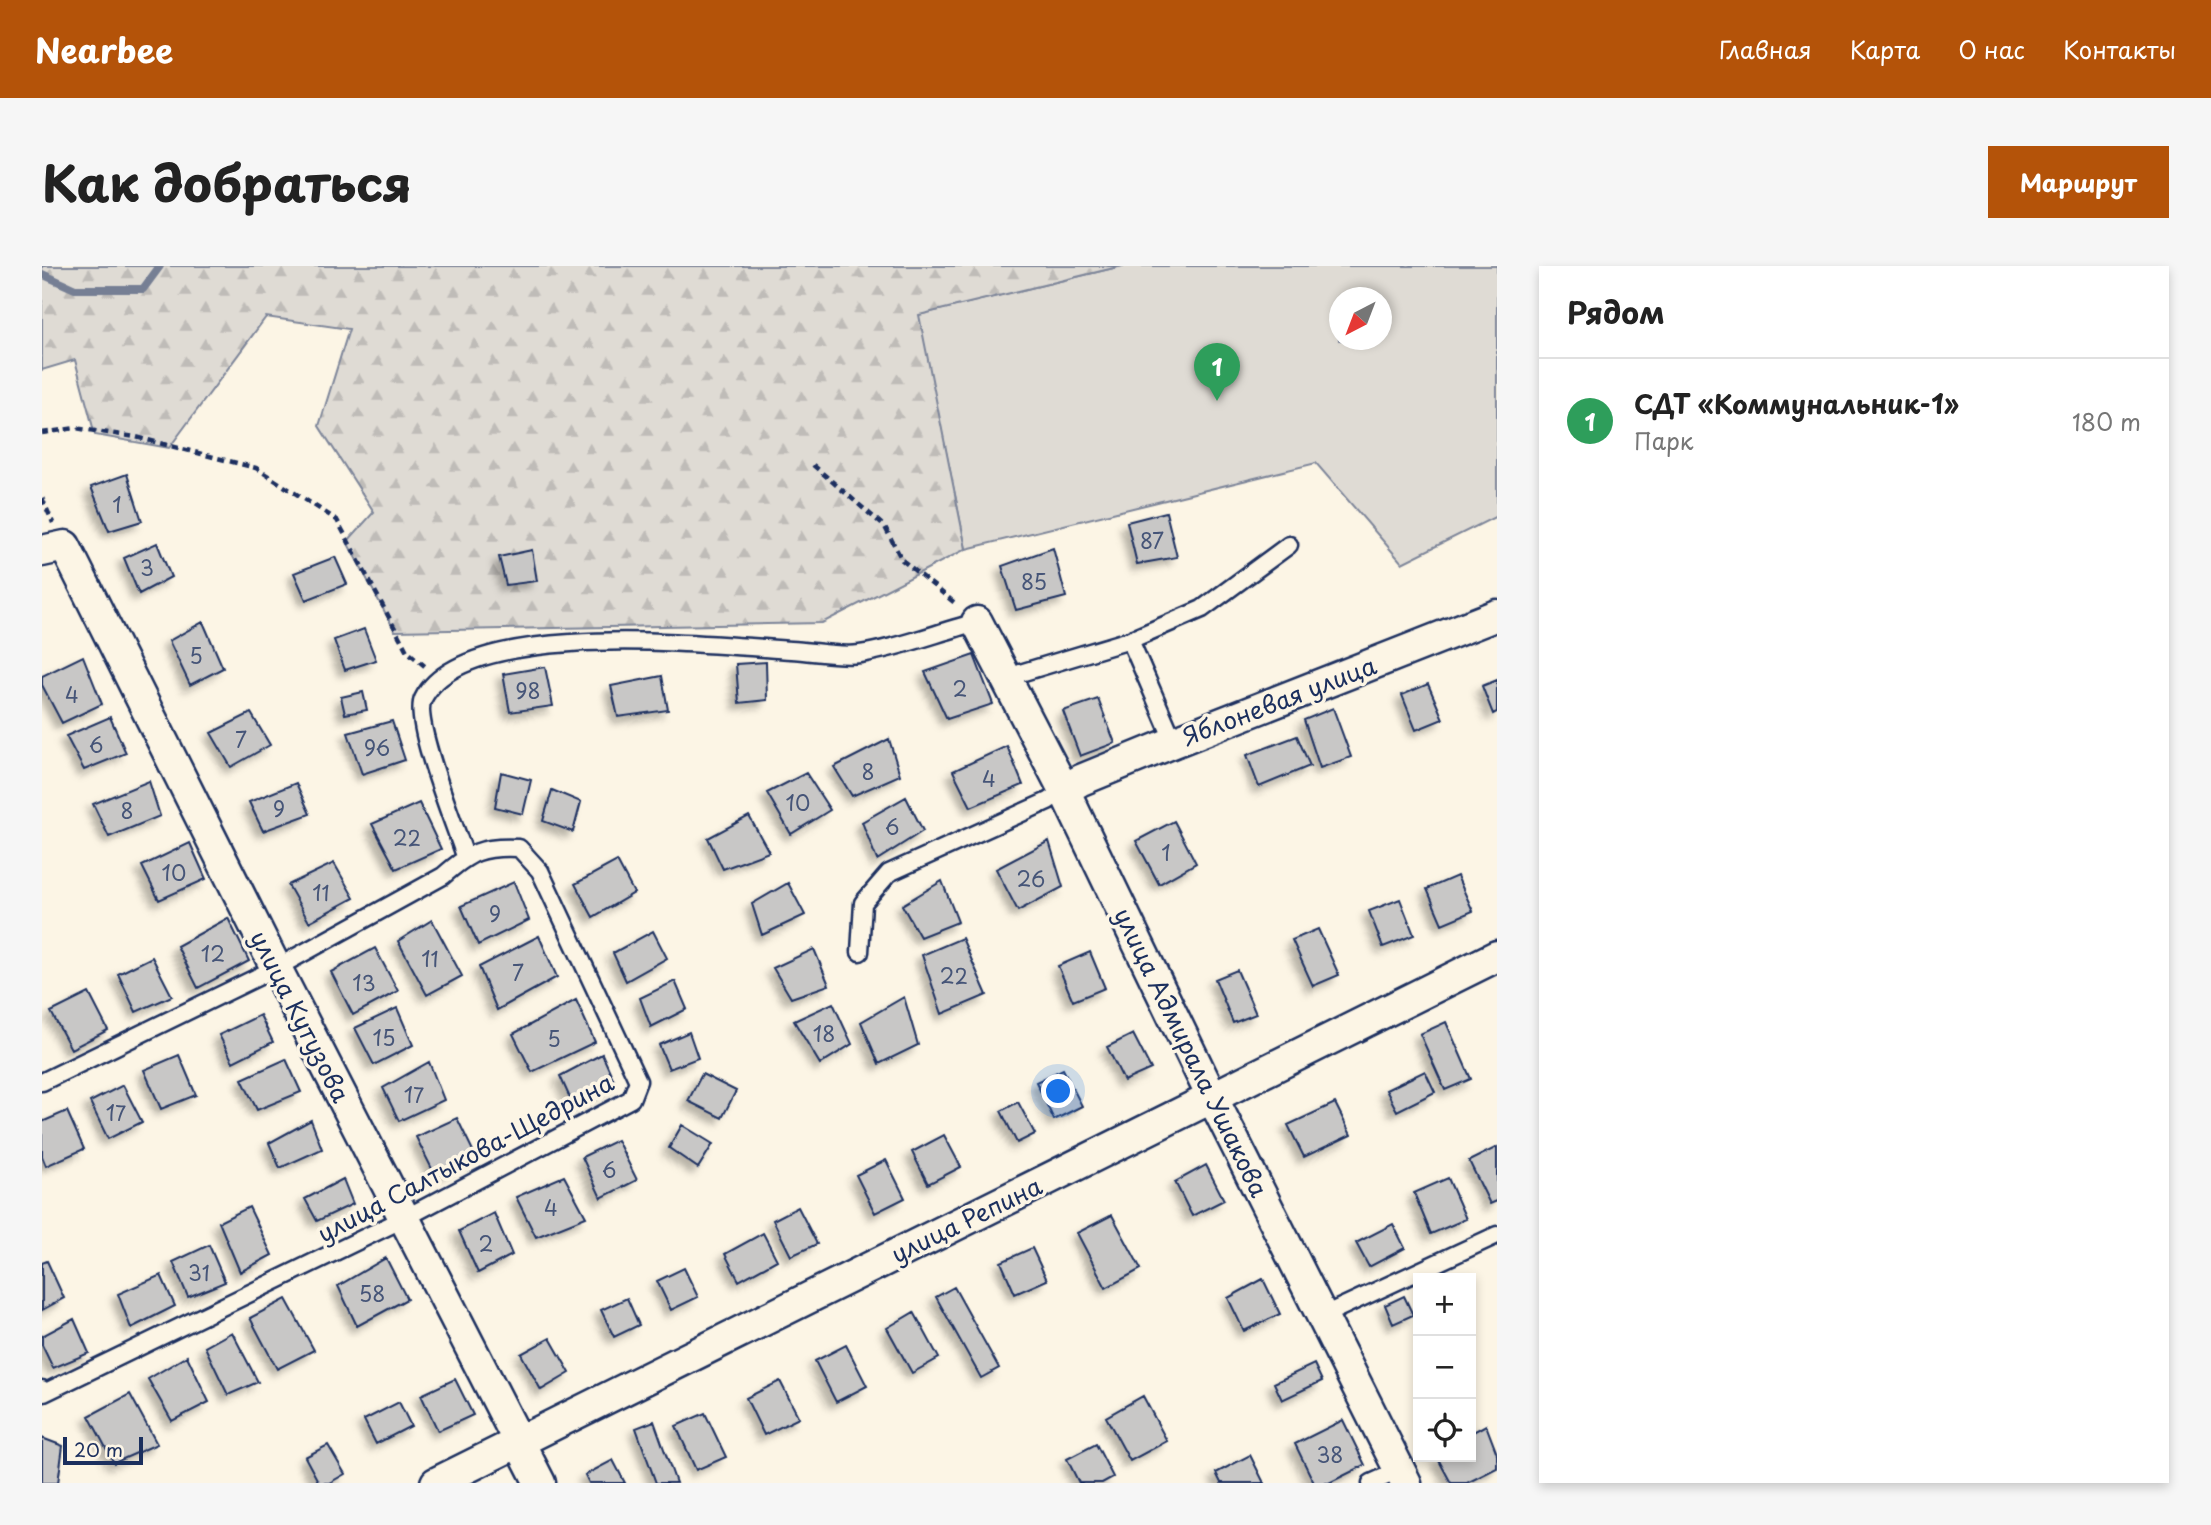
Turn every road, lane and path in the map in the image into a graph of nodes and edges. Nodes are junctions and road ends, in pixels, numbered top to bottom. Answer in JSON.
{"nodes":[{"id":1,"x":42,"y":433,"type":"edge"},
{"id":2,"x":813,"y":465,"type":"dead end"},
{"id":3,"x":1289,"y":545,"type":"dead end"},
{"id":4,"x":53,"y":549,"type":"edge"},
{"id":5,"x":1497,"y":615,"type":"edge"},
{"id":6,"x":977,"y":622,"type":"junction"},
{"id":7,"x":1130,"y":640,"type":"junction"},
{"id":8,"x":1007,"y":677,"type":"junction"},
{"id":9,"x":438,"y":678,"type":"junction"},
{"id":10,"x":1174,"y":742,"type":"junction"},
{"id":11,"x":1064,"y":790,"type":"junction"},
{"id":12,"x":465,"y":856,"type":"junction"},
{"id":13,"x":860,"y":952,"type":"dead end"},
{"id":14,"x":1497,"y":956,"type":"edge"},
{"id":15,"x":276,"y":968,"type":"junction"},
{"id":16,"x":42,"y":1083,"type":"edge"},
{"id":17,"x":1212,"y":1097,"type":"junction"},
{"id":18,"x":405,"y":1219,"type":"junction"},
{"id":19,"x":1497,"y":1235,"type":"edge"},
{"id":20,"x":1322,"y":1316,"type":"junction"},
{"id":21,"x":42,"y":1389,"type":"edge"},
{"id":22,"x":520,"y":1441,"type":"junction"},
{"id":23,"x":1403,"y":1476,"type":"edge"},
{"id":24,"x":436,"y":1483,"type":"edge"},
{"id":25,"x":540,"y":1483,"type":"edge"},
{"id":26,"x":1371,"y":1483,"type":"edge"}],
"edges":[{"from":1,"to":9,"type":"path"},
{"from":2,"to":6,"type":"path"},
{"from":3,"to":7,"type":"lane"},
{"from":4,"to":15,"type":"street","name":"улица Кутузова"},
{"from":5,"to":10,"type":"street","name":"Яблоневая улица"},
{"from":6,"to":8,"type":"street","name":"улица Адмирала Ушакова"},
{"from":6,"to":9,"type":"lane"},
{"from":7,"to":8,"type":"lane"},
{"from":7,"to":10,"type":"lane"},
{"from":8,"to":11,"type":"street","name":"улица Адмирала Ушакова"},
{"from":9,"to":12,"type":"lane"},
{"from":10,"to":11,"type":"street","name":"Яблоневая улица"},
{"from":11,"to":13,"type":"lane"},
{"from":11,"to":17,"type":"street","name":"улица Адмирала Ушакова"},
{"from":12,"to":15,"type":"lane","name":"улица Салтыкова-Щедрина"},
{"from":12,"to":18,"type":"lane","name":"улица Салтыкова-Щедрина"},
{"from":14,"to":17,"type":"street","name":"улица Репина"},
{"from":15,"to":16,"type":"lane","name":"улица Салтыкова-Щедрина"},
{"from":15,"to":18,"type":"street","name":"улица Кутузова"},
{"from":17,"to":20,"type":"street","name":"улица Адмирала Ушакова"},
{"from":17,"to":22,"type":"street","name":"улица Репина"},
{"from":18,"to":21,"type":"lane","name":"улица Салтыкова-Щедрина"},
{"from":18,"to":22,"type":"street","name":"улица Кутузова"},
{"from":19,"to":20,"type":"lane"},
{"from":20,"to":23,"type":"street","name":"улица Адмирала Ушакова"},
{"from":22,"to":24,"type":"street","name":"улица Репина"},
{"from":22,"to":25,"type":"street","name":"улица Кутузова"},
{"from":23,"to":26,"type":"lane"}]}
